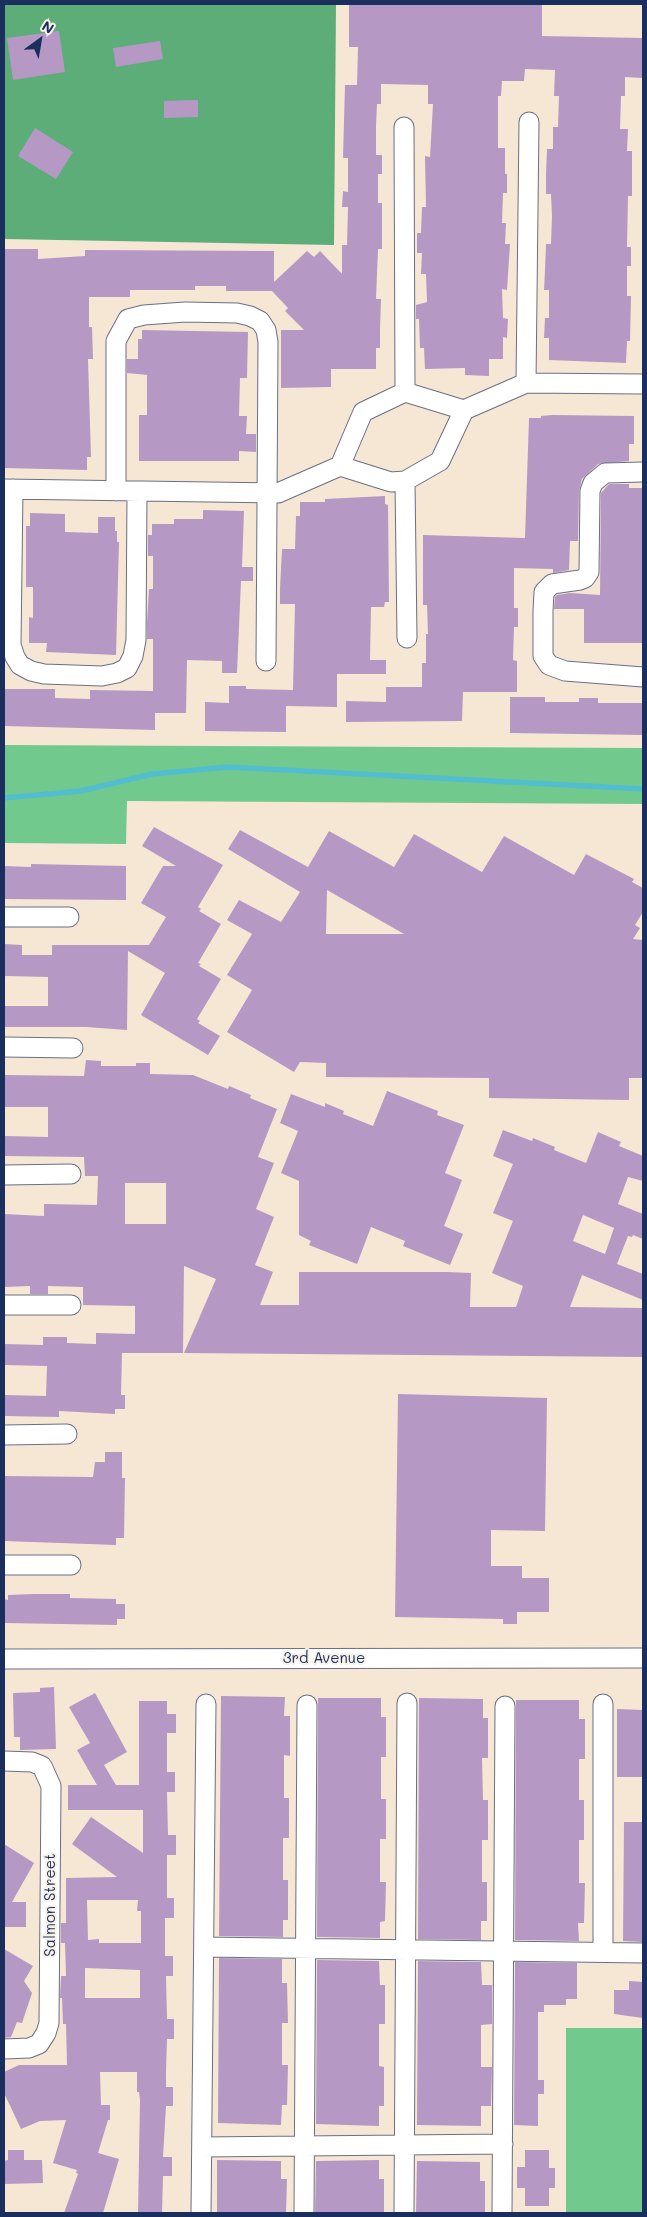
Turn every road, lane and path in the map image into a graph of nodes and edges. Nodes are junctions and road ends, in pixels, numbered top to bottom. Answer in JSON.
{"nodes":[{"id":1,"x":529,"y":122,"type":"dead end"},
{"id":2,"x":404,"y":127,"type":"dead end"},
{"id":3,"x":526,"y":383,"type":"junction"},
{"id":4,"x":643,"y":384,"type":"edge"},
{"id":5,"x":405,"y":392,"type":"junction"},
{"id":6,"x":464,"y":410,"type":"junction"},
{"id":7,"x":340,"y":466,"type":"junction"},
{"id":8,"x":643,"y":472,"type":"edge"},
{"id":9,"x":405,"y":481,"type":"junction"},
{"id":10,"x":8,"y":489,"type":"edge"},
{"id":11,"x":116,"y":491,"type":"junction"},
{"id":12,"x":137,"y":492,"type":"junction"},
{"id":13,"x":268,"y":493,"type":"junction"},
{"id":14,"x":407,"y":638,"type":"dead end"},
{"id":15,"x":266,"y":661,"type":"dead end"},
{"id":16,"x":643,"y":677,"type":"edge"},
{"id":17,"x":4,"y":916,"type":"edge"},
{"id":18,"x":69,"y":917,"type":"dead end"},
{"id":19,"x":4,"y":1047,"type":"edge"},
{"id":20,"x":74,"y":1048,"type":"dead end"},
{"id":21,"x":4,"y":1174,"type":"edge"},
{"id":22,"x":71,"y":1174,"type":"dead end"},
{"id":23,"x":4,"y":1305,"type":"edge"},
{"id":24,"x":71,"y":1306,"type":"dead end"},
{"id":25,"x":4,"y":1434,"type":"edge"},
{"id":26,"x":67,"y":1434,"type":"dead end"},
{"id":27,"x":4,"y":1565,"type":"edge"},
{"id":28,"x":71,"y":1565,"type":"dead end"},
{"id":29,"x":643,"y":1658,"type":"edge"},
{"id":30,"x":4,"y":1659,"type":"edge"},
{"id":31,"x":407,"y":1703,"type":"dead end"},
{"id":32,"x":206,"y":1704,"type":"dead end"},
{"id":33,"x":603,"y":1704,"type":"dead end"},
{"id":34,"x":307,"y":1705,"type":"dead end"},
{"id":35,"x":505,"y":1706,"type":"dead end"},
{"id":36,"x":4,"y":1761,"type":"edge"},
{"id":37,"x":204,"y":1947,"type":"junction"},
{"id":38,"x":306,"y":1949,"type":"junction"},
{"id":39,"x":406,"y":1950,"type":"junction"},
{"id":40,"x":504,"y":1951,"type":"junction"},
{"id":41,"x":603,"y":1952,"type":"junction"},
{"id":42,"x":643,"y":1953,"type":"edge"},
{"id":43,"x":4,"y":2049,"type":"edge"},
{"id":44,"x":503,"y":2144,"type":"junction"},
{"id":45,"x":404,"y":2146,"type":"junction"},
{"id":46,"x":202,"y":2147,"type":"junction"},
{"id":47,"x":305,"y":2147,"type":"junction"},
{"id":48,"x":201,"y":2213,"type":"edge"},
{"id":49,"x":304,"y":2213,"type":"edge"},
{"id":50,"x":404,"y":2213,"type":"edge"},
{"id":51,"x":502,"y":2213,"type":"edge"}],
"edges":[{"from":1,"to":3,"type":"street"},
{"from":2,"to":5,"type":"street"},
{"from":3,"to":4,"type":"street"},
{"from":3,"to":6,"type":"street"},
{"from":5,"to":6,"type":"street"},
{"from":5,"to":7,"type":"street"},
{"from":6,"to":9,"type":"street"},
{"from":7,"to":9,"type":"street"},
{"from":7,"to":13,"type":"street"},
{"from":8,"to":16,"type":"street"},
{"from":9,"to":14,"type":"street"},
{"from":10,"to":11,"type":"street"},
{"from":10,"to":12,"type":"street"},
{"from":11,"to":12,"type":"street"},
{"from":11,"to":13,"type":"street"},
{"from":12,"to":13,"type":"street"},
{"from":13,"to":15,"type":"street"},
{"from":17,"to":18,"type":"street"},
{"from":19,"to":20,"type":"street"},
{"from":21,"to":22,"type":"street"},
{"from":23,"to":24,"type":"street"},
{"from":25,"to":26,"type":"street"},
{"from":27,"to":28,"type":"street"},
{"from":29,"to":30,"type":"street","name":"3rd Avenue"},
{"from":31,"to":39,"type":"street"},
{"from":32,"to":37,"type":"street"},
{"from":33,"to":41,"type":"street"},
{"from":34,"to":38,"type":"street"},
{"from":35,"to":40,"type":"street"},
{"from":36,"to":43,"type":"street","name":"Salmon Street"},
{"from":37,"to":38,"type":"street"},
{"from":37,"to":46,"type":"street"},
{"from":38,"to":39,"type":"street"},
{"from":38,"to":47,"type":"street"},
{"from":39,"to":40,"type":"street"},
{"from":39,"to":45,"type":"street"},
{"from":40,"to":41,"type":"street"},
{"from":40,"to":44,"type":"street"},
{"from":41,"to":42,"type":"street"},
{"from":44,"to":45,"type":"street"},
{"from":44,"to":51,"type":"street"},
{"from":45,"to":47,"type":"street"},
{"from":45,"to":50,"type":"street"},
{"from":46,"to":47,"type":"street"},
{"from":46,"to":48,"type":"street"},
{"from":47,"to":49,"type":"street"}]}
